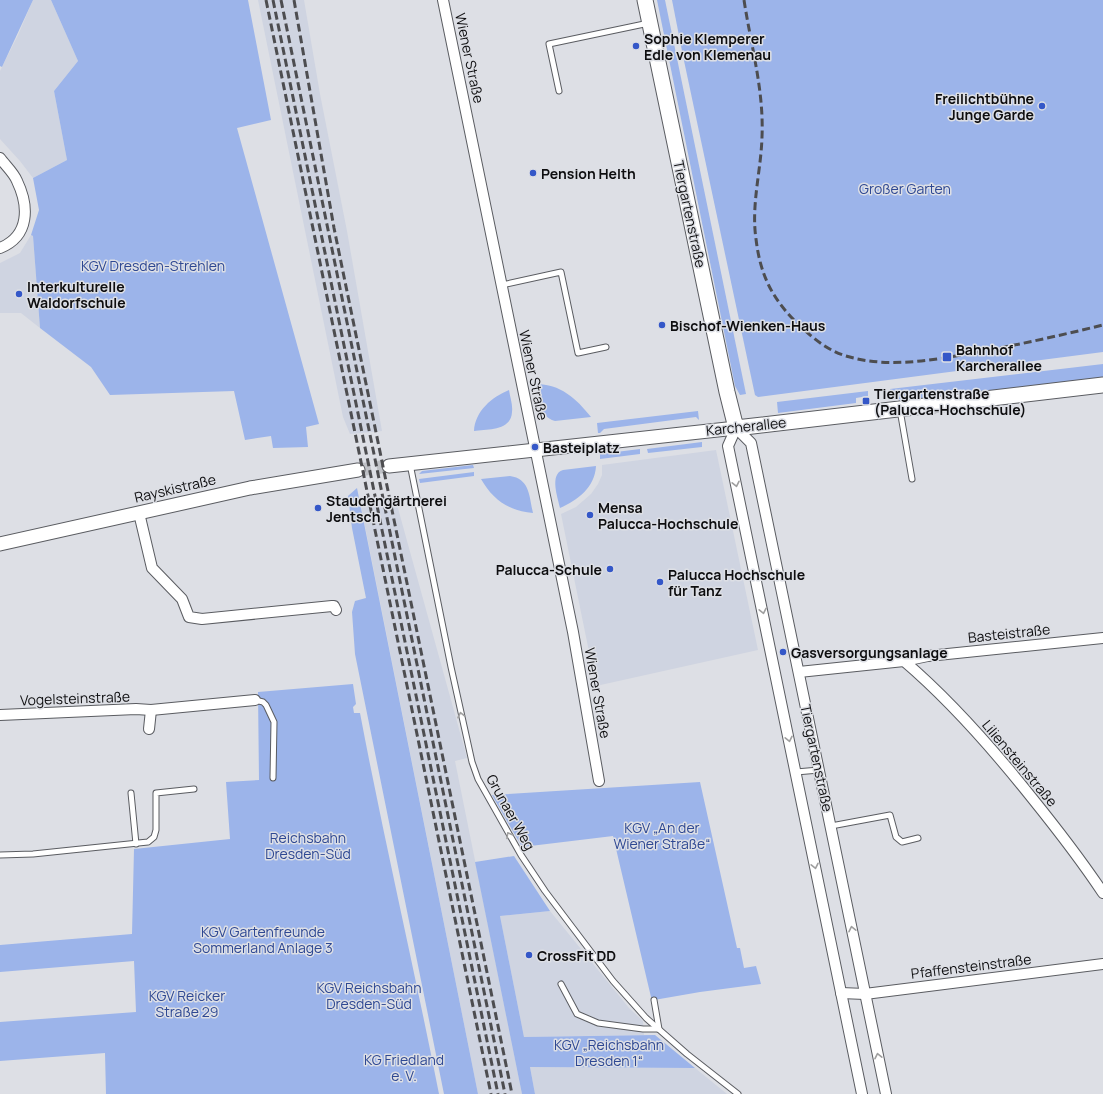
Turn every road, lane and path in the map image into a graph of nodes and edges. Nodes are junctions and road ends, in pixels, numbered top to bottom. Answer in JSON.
{"nodes":[{"id":1,"x":443,"y":0,"type":"edge"},
{"id":2,"x":645,"y":0,"type":"edge"},
{"id":3,"x":650,"y":23,"type":"junction"},
{"id":4,"x":559,"y":91,"type":"dead end"},
{"id":5,"x":0,"y":158,"type":"edge"},
{"id":6,"x":0,"y":248,"type":"edge"},
{"id":7,"x":502,"y":285,"type":"junction"},
{"id":8,"x":606,"y":347,"type":"dead end"},
{"id":9,"x":1103,"y":385,"type":"edge"},
{"id":10,"x":900,"y":409,"type":"junction"},
{"id":11,"x":736,"y":428,"type":"junction"},
{"id":12,"x":535,"y":449,"type":"junction"},
{"id":13,"x":410,"y":463,"type":"junction"},
{"id":14,"x":389,"y":466,"type":"tunnel mouth"},
{"id":15,"x":358,"y":470,"type":"tunnel mouth"},
{"id":16,"x":912,"y":479,"type":"dead end"},
{"id":17,"x":139,"y":513,"type":"junction"},
{"id":18,"x":0,"y":544,"type":"edge"},
{"id":19,"x":336,"y":610,"type":"dead end"},
{"id":20,"x":1103,"y":638,"type":"edge"},
{"id":21,"x":904,"y":661,"type":"junction"},
{"id":22,"x":799,"y":672,"type":"junction"},
{"id":23,"x":255,"y":700,"type":"joint"},
{"id":24,"x":152,"y":710,"type":"junction"},
{"id":25,"x":0,"y":715,"type":"edge"},
{"id":26,"x":150,"y":729,"type":"dead end"},
{"id":27,"x":819,"y":770,"type":"junction"},
{"id":28,"x":796,"y":772,"type":"junction"},
{"id":29,"x":273,"y":778,"type":"dead end"},
{"id":30,"x":599,"y":781,"type":"dead end"},
{"id":31,"x":194,"y":789,"type":"dead end"},
{"id":32,"x":131,"y":793,"type":"dead end"},
{"id":33,"x":830,"y":826,"type":"junction"},
{"id":34,"x":918,"y":838,"type":"dead end"},
{"id":35,"x":136,"y":844,"type":"junction"},
{"id":36,"x":0,"y":854,"type":"edge"},
{"id":37,"x":1103,"y":893,"type":"edge"},
{"id":38,"x":1103,"y":964,"type":"edge"},
{"id":39,"x":561,"y":984,"type":"dead end"},
{"id":40,"x":841,"y":993,"type":"junction"},
{"id":41,"x":865,"y":994,"type":"junction"},
{"id":42,"x":654,"y":1000,"type":"dead end"},
{"id":43,"x":659,"y":1029,"type":"junction"},
{"id":44,"x":738,"y":1094,"type":"edge"},
{"id":45,"x":862,"y":1094,"type":"edge"},
{"id":46,"x":886,"y":1094,"type":"edge"}],
"edges":[{"from":1,"to":7,"type":"street","name":"Wiener Straße"},
{"from":2,"to":3,"type":"main road","name":"Tiergartenstraße"},
{"from":3,"to":4,"type":"lane"},
{"from":3,"to":11,"type":"main road","name":"Tiergartenstraße"},
{"from":5,"to":6,"type":"street"},
{"from":7,"to":8,"type":"lane"},
{"from":7,"to":12,"type":"street","name":"Wiener Straße"},
{"from":9,"to":10,"type":"main road","name":"Karcherallee"},
{"from":10,"to":11,"type":"main road","name":"Karcherallee"},
{"from":10,"to":16,"type":"lane"},
{"from":11,"to":12,"type":"street","name":"Karcherallee"},
{"from":11,"to":22,"type":"street","name":"Tiergartenstraße"},
{"from":11,"to":28,"type":"street","name":"Tiergartenstraße","one_way":true},
{"from":12,"to":13,"type":"street","name":"Karcherallee"},
{"from":12,"to":30,"type":"street","name":"Wiener Straße"},
{"from":13,"to":14,"type":"street","name":"Karcherallee"},
{"from":43,"to":13,"type":"lane","name":"Grunaer Weg","one_way":true},
{"from":15,"to":17,"type":"street","name":"Rayskistraße"},
{"from":17,"to":18,"type":"street","name":"Rayskistraße"},
{"from":17,"to":19,"type":"street"},
{"from":20,"to":21,"type":"street","name":"Basteistraße"},
{"from":21,"to":22,"type":"street","name":"Basteistraße"},
{"from":21,"to":37,"type":"street","name":"Liliensteinstraße"},
{"from":22,"to":27,"type":"street","name":"Tiergartenstraße"},
{"from":23,"to":24,"type":"street","name":"Vogelsteinstraße"},
{"from":23,"to":29,"type":"lane"},
{"from":24,"to":25,"type":"street","name":"Vogelsteinstraße"},
{"from":24,"to":26,"type":"street"},
{"from":27,"to":28,"type":"lane"},
{"from":27,"to":33,"type":"street","name":"Tiergartenstraße"},
{"from":28,"to":40,"type":"street","name":"Tiergartenstraße","one_way":true},
{"from":31,"to":35,"type":"lane"},
{"from":32,"to":35,"type":"lane"},
{"from":33,"to":34,"type":"lane"},
{"from":41,"to":33,"type":"street","name":"Tiergartenstraße","one_way":true},
{"from":35,"to":36,"type":"lane"},
{"from":38,"to":41,"type":"street","name":"Pfaffensteinstraße"},
{"from":39,"to":43,"type":"lane"},
{"from":40,"to":41,"type":"street","name":"Pfaffensteinstraße"},
{"from":40,"to":45,"type":"street","name":"Tiergartenstraße"},
{"from":46,"to":41,"type":"street","name":"Tiergartenstraße","one_way":true},
{"from":42,"to":43,"type":"lane"},
{"from":43,"to":44,"type":"lane","name":"Grunaer Weg"}]}
